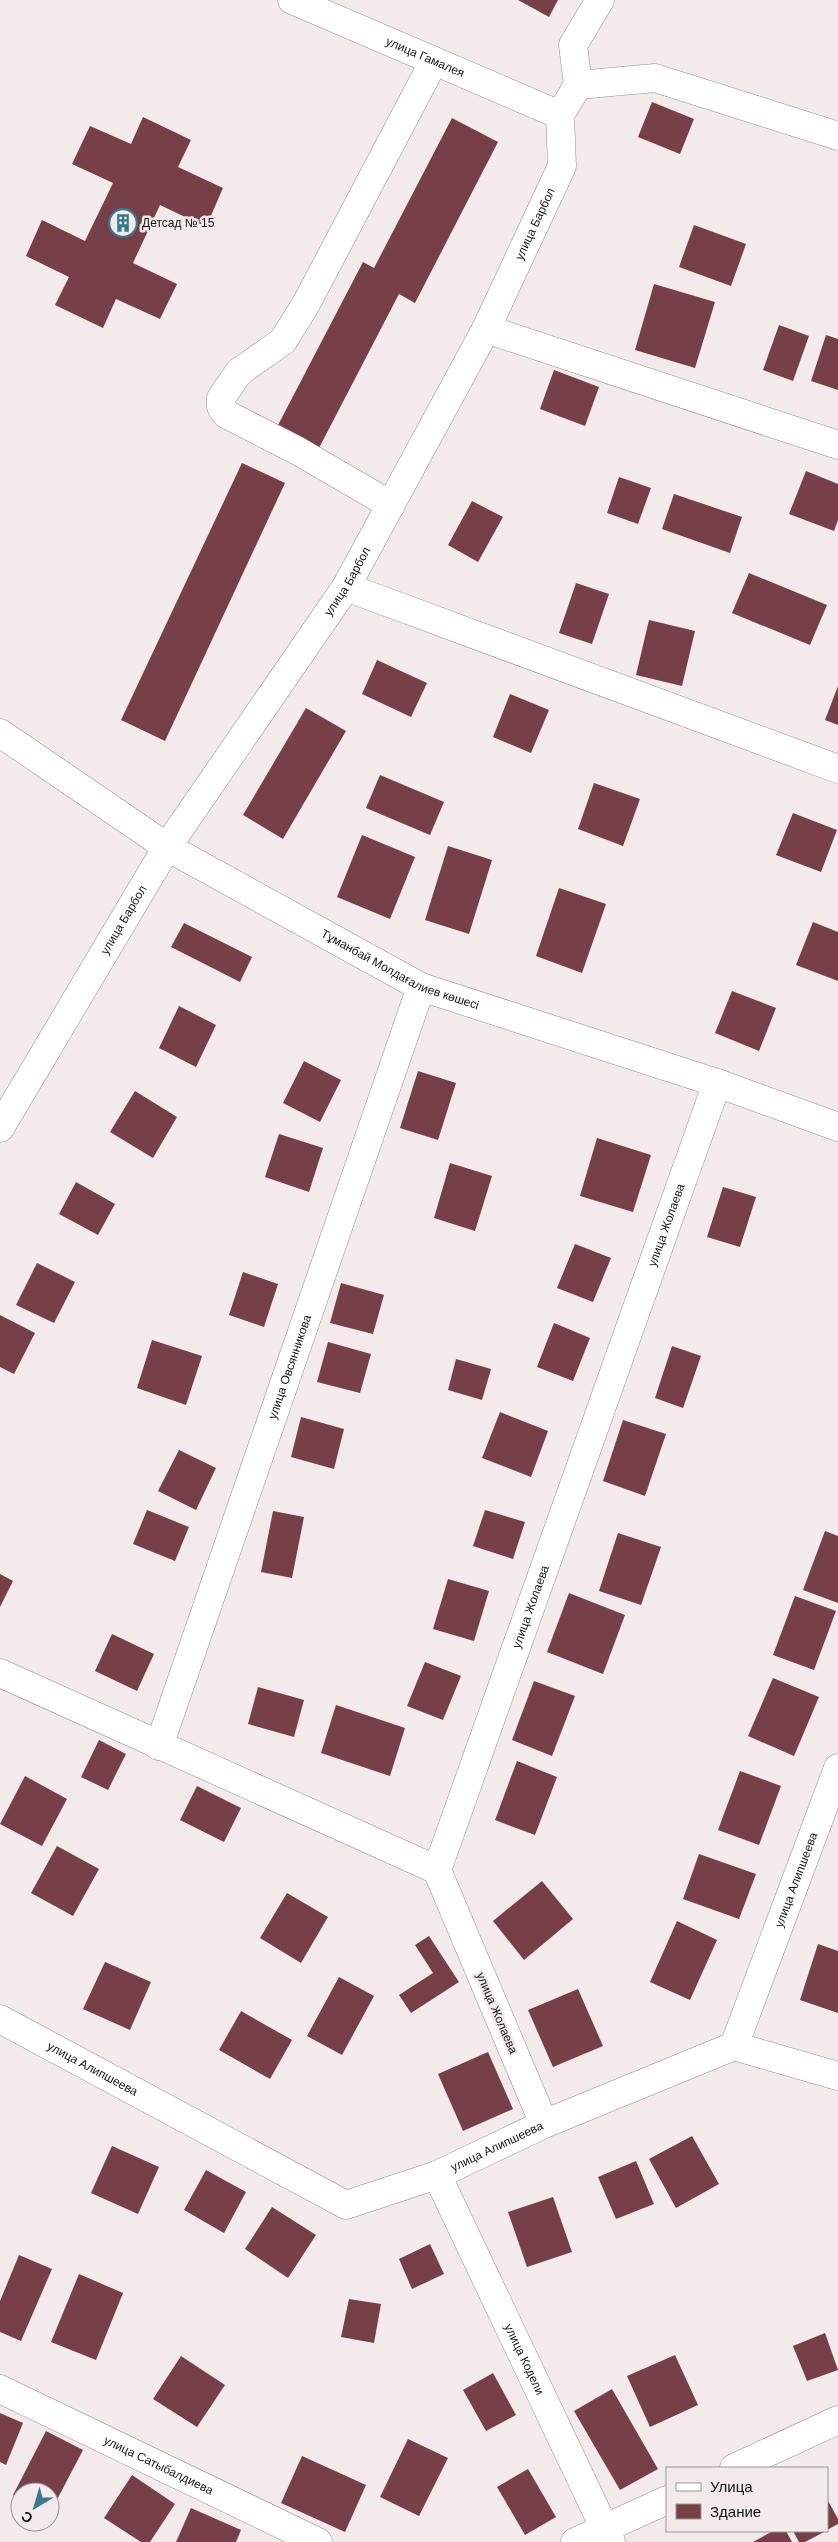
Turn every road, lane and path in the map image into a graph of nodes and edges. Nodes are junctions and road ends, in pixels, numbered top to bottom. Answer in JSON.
{"nodes":[{"id":1,"x":292,"y":0,"type":"edge"},
{"id":2,"x":600,"y":0,"type":"edge"},
{"id":3,"x":434,"y":61,"type":"junction"},
{"id":4,"x":578,"y":85,"type":"junction"},
{"id":5,"x":560,"y":115,"type":"junction"},
{"id":6,"x":838,"y":136,"type":"edge"},
{"id":7,"x":486,"y":329,"type":"junction"},
{"id":8,"x":838,"y":444,"type":"edge"},
{"id":9,"x":391,"y":505,"type":"junction"},
{"id":10,"x":346,"y":587,"type":"junction"},
{"id":11,"x":0,"y":734,"type":"edge"},
{"id":12,"x":838,"y":769,"type":"edge"},
{"id":13,"x":168,"y":847,"type":"junction"},
{"id":14,"x":421,"y":987,"type":"junction"},
{"id":15,"x":717,"y":1084,"type":"junction"},
{"id":16,"x":838,"y":1127,"type":"edge"},
{"id":17,"x":0,"y":1128,"type":"edge"},
{"id":18,"x":0,"y":1673,"type":"edge"},
{"id":19,"x":159,"y":1746,"type":"junction"},
{"id":20,"x":838,"y":1768,"type":"edge"},
{"id":21,"x":437,"y":1870,"type":"junction"},
{"id":22,"x":0,"y":2019,"type":"edge"},
{"id":23,"x":734,"y":2046,"type":"junction"},
{"id":24,"x":838,"y":2076,"type":"edge"},
{"id":25,"x":544,"y":2124,"type":"junction"},
{"id":26,"x":437,"y":2175,"type":"junction"},
{"id":27,"x":0,"y":2389,"type":"edge"},
{"id":28,"x":838,"y":2420,"type":"edge"},
{"id":29,"x":736,"y":2467,"type":"edge"},
{"id":30,"x":666,"y":2501,"type":"edge"},
{"id":31,"x":608,"y":2535,"type":"edge"},
{"id":32,"x":318,"y":2542,"type":"edge"},
{"id":33,"x":575,"y":2542,"type":"edge"}],
"edges":[{"from":1,"to":3,"type":"street","name":"улица Гамалея"},
{"from":2,"to":4,"type":"street"},
{"from":3,"to":5,"type":"street","name":"улица Гамалея"},
{"from":3,"to":9,"type":"street"},
{"from":4,"to":5,"type":"street"},
{"from":4,"to":6,"type":"street"},
{"from":5,"to":7,"type":"street","name":"улица Барбол"},
{"from":7,"to":8,"type":"street"},
{"from":7,"to":9,"type":"street","name":"улица Барбол"},
{"from":9,"to":10,"type":"street","name":"улица Барбол"},
{"from":10,"to":12,"type":"street"},
{"from":10,"to":13,"type":"street","name":"улица Барбол"},
{"from":11,"to":13,"type":"street","name":"Тұманбай Молдағалиев көшесі"},
{"from":13,"to":14,"type":"street","name":"Тұманбай Молдағалиев көшесі"},
{"from":13,"to":17,"type":"street","name":"улица Барбол"},
{"from":14,"to":15,"type":"street","name":"Тұманбай Молдағалиев көшесі"},
{"from":14,"to":19,"type":"street","name":"улица Овсянникова"},
{"from":15,"to":16,"type":"street","name":"Тұманбай Молдағалиев көшесі"},
{"from":15,"to":21,"type":"street","name":"улица Жолаева"},
{"from":18,"to":19,"type":"street"},
{"from":19,"to":21,"type":"street"},
{"from":20,"to":23,"type":"street","name":"улица Алипшеева"},
{"from":21,"to":25,"type":"street","name":"улица Жолаева"},
{"from":22,"to":26,"type":"street","name":"улица Алипшеева"},
{"from":23,"to":24,"type":"street"},
{"from":23,"to":25,"type":"street","name":"улица Алипшеева"},
{"from":25,"to":26,"type":"street","name":"улица Алипшеева"},
{"from":26,"to":31,"type":"street","name":"улица Кодели"},
{"from":27,"to":32,"type":"street","name":"улица Сатыбалдиева"},
{"from":28,"to":29,"type":"street"},
{"from":30,"to":31,"type":"street"},
{"from":31,"to":33,"type":"street"}]}
